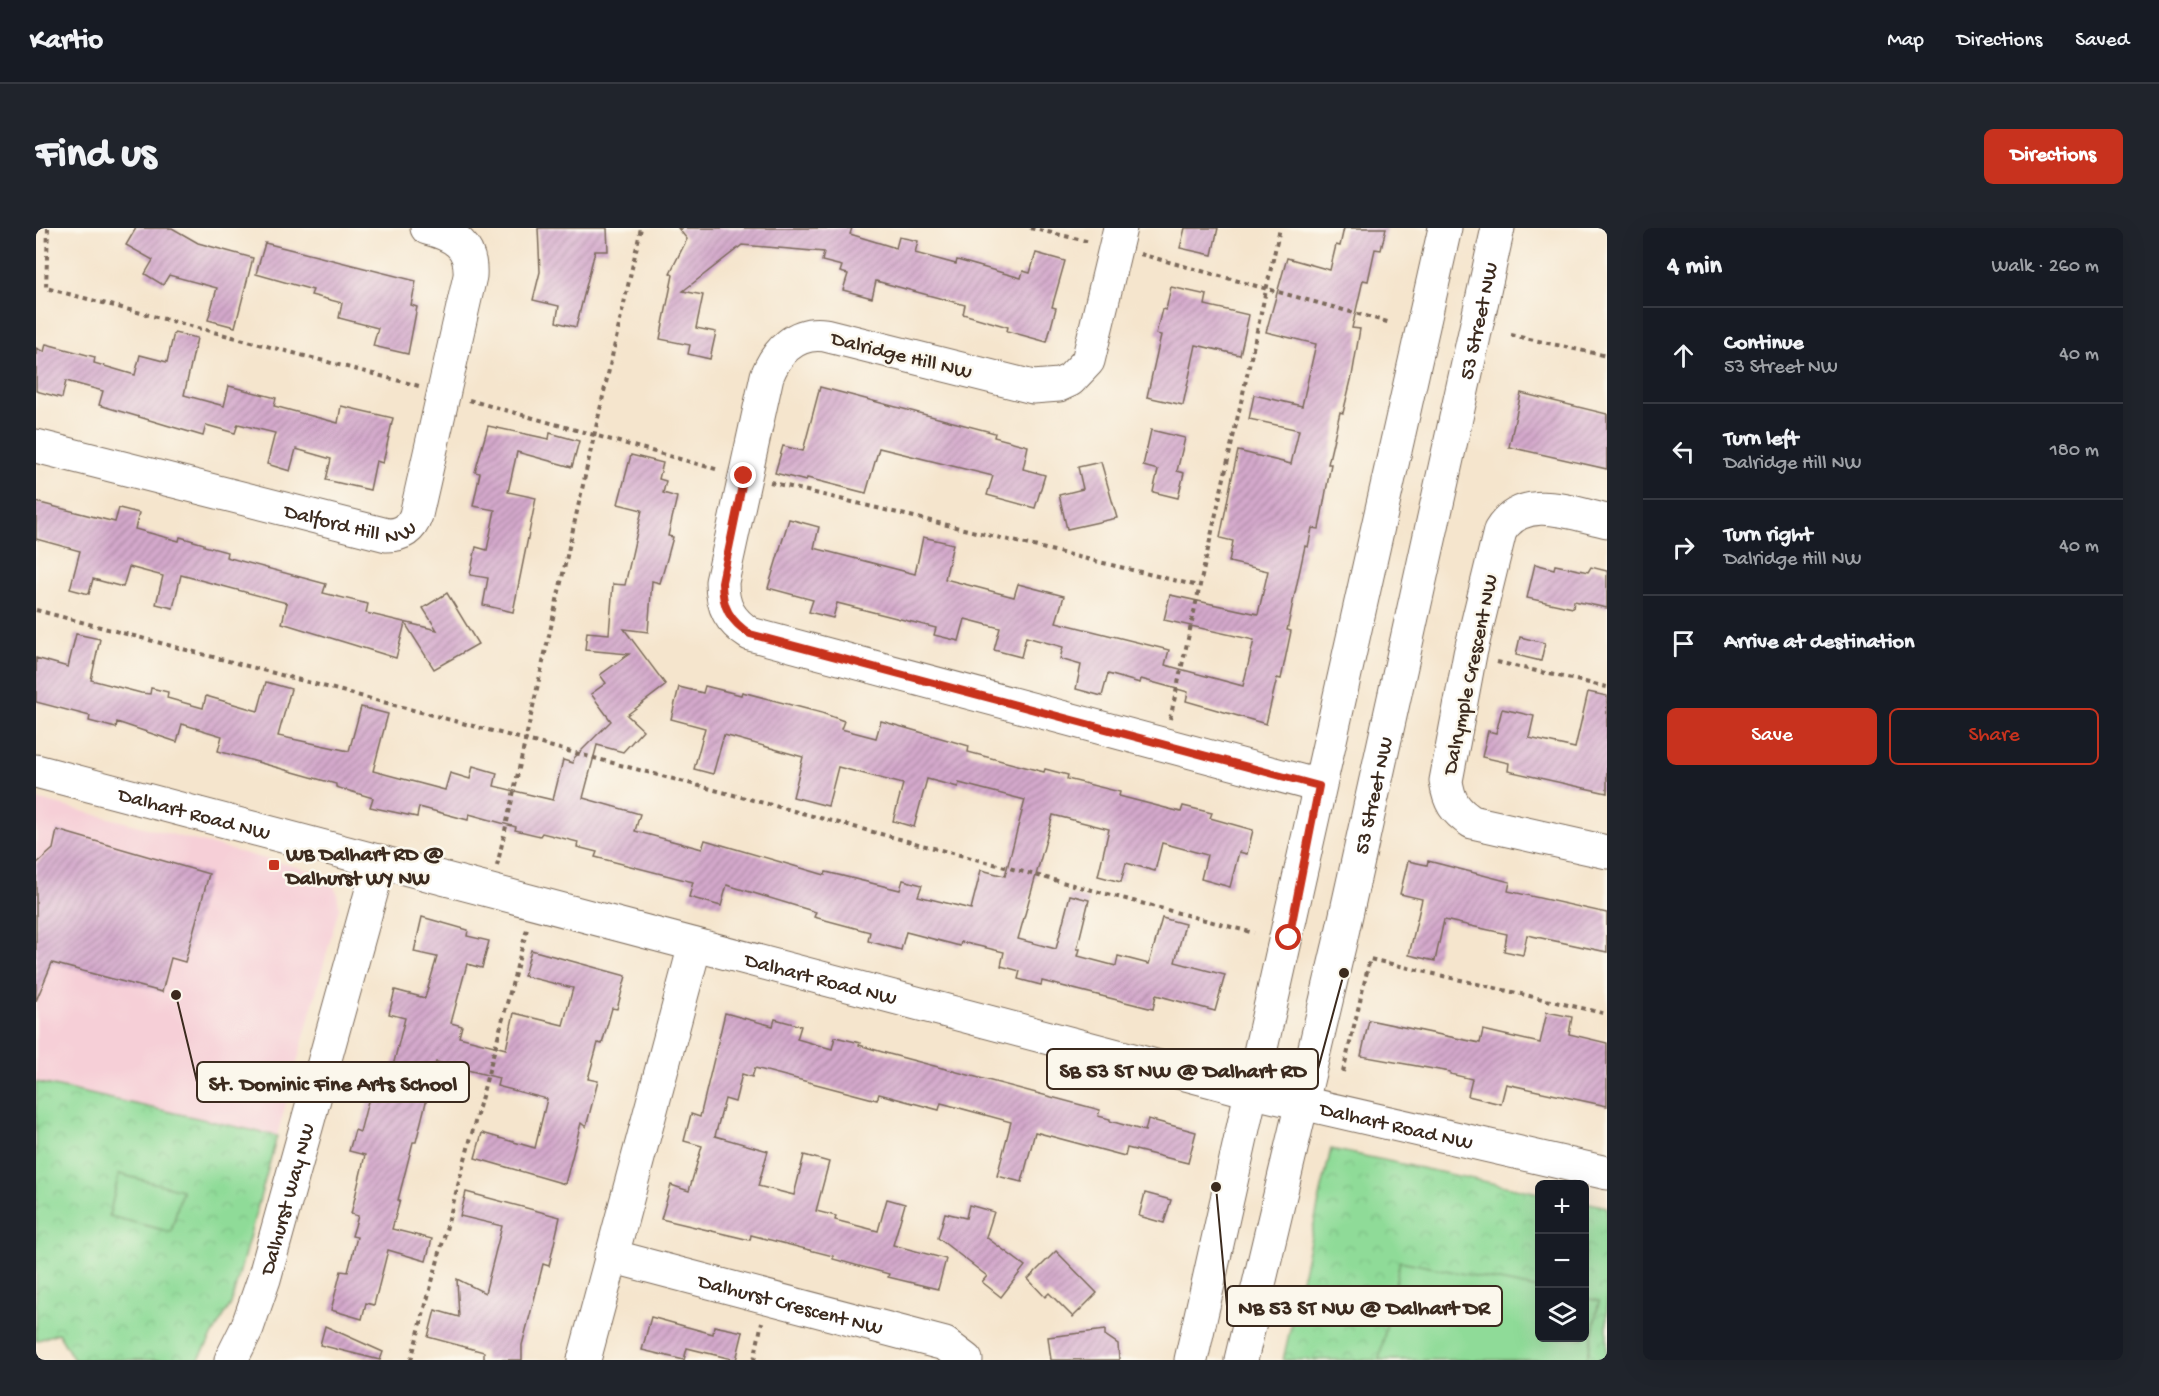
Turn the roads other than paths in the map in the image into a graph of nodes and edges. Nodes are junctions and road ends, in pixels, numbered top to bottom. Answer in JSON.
{"nodes":[{"id":1,"x":427,"y":228,"type":"edge"},
{"id":2,"x":1445,"y":228,"type":"edge"},
{"id":3,"x":1498,"y":228,"type":"edge"},
{"id":4,"x":1117,"y":241,"type":"edge"},
{"id":5,"x":36,"y":446,"type":"edge"},
{"id":6,"x":1607,"y":521,"type":"edge"},
{"id":7,"x":36,"y":771,"type":"edge"},
{"id":8,"x":1319,"y":786,"type":"junction"},
{"id":9,"x":1607,"y":852,"type":"edge"},
{"id":10,"x":380,"y":861,"type":"junction"},
{"id":11,"x":695,"y":945,"type":"junction"},
{"id":12,"x":1254,"y":1092,"type":"junction"},
{"id":13,"x":1300,"y":1104,"type":"junction"},
{"id":14,"x":1607,"y":1173,"type":"edge"},
{"id":15,"x":611,"y":1256,"type":"junction"},
{"id":16,"x":231,"y":1360,"type":"edge"},
{"id":17,"x":584,"y":1360,"type":"edge"},
{"id":18,"x":966,"y":1360,"type":"edge"},
{"id":19,"x":1191,"y":1360,"type":"edge"},
{"id":20,"x":1241,"y":1360,"type":"edge"}],
"edges":[{"from":1,"to":5,"type":"street","name":"Dalford Hill NW"},
{"from":2,"to":8,"type":"street"},
{"from":3,"to":13,"type":"street","name":"53 Street NW"},
{"from":4,"to":8,"type":"street","name":"Dalridge Hill NW"},
{"from":6,"to":9,"type":"street","name":"Dalrymple Crescent NW"},
{"from":7,"to":10,"type":"street","name":"Dalhart Road NW"},
{"from":8,"to":12,"type":"street"},
{"from":10,"to":11,"type":"street","name":"Dalhart Road NW"},
{"from":10,"to":16,"type":"street","name":"Dalhurst Way NW"},
{"from":11,"to":12,"type":"street","name":"Dalhart Road NW"},
{"from":11,"to":15,"type":"street"},
{"from":12,"to":13,"type":"street","name":"Dalhart Road NW"},
{"from":12,"to":19,"type":"street"},
{"from":13,"to":14,"type":"street","name":"Dalhart Road NW"},
{"from":13,"to":20,"type":"street","name":"53 Street NW"},
{"from":15,"to":17,"type":"street"},
{"from":15,"to":18,"type":"street","name":"Dalhurst Crescent NW"}]}
